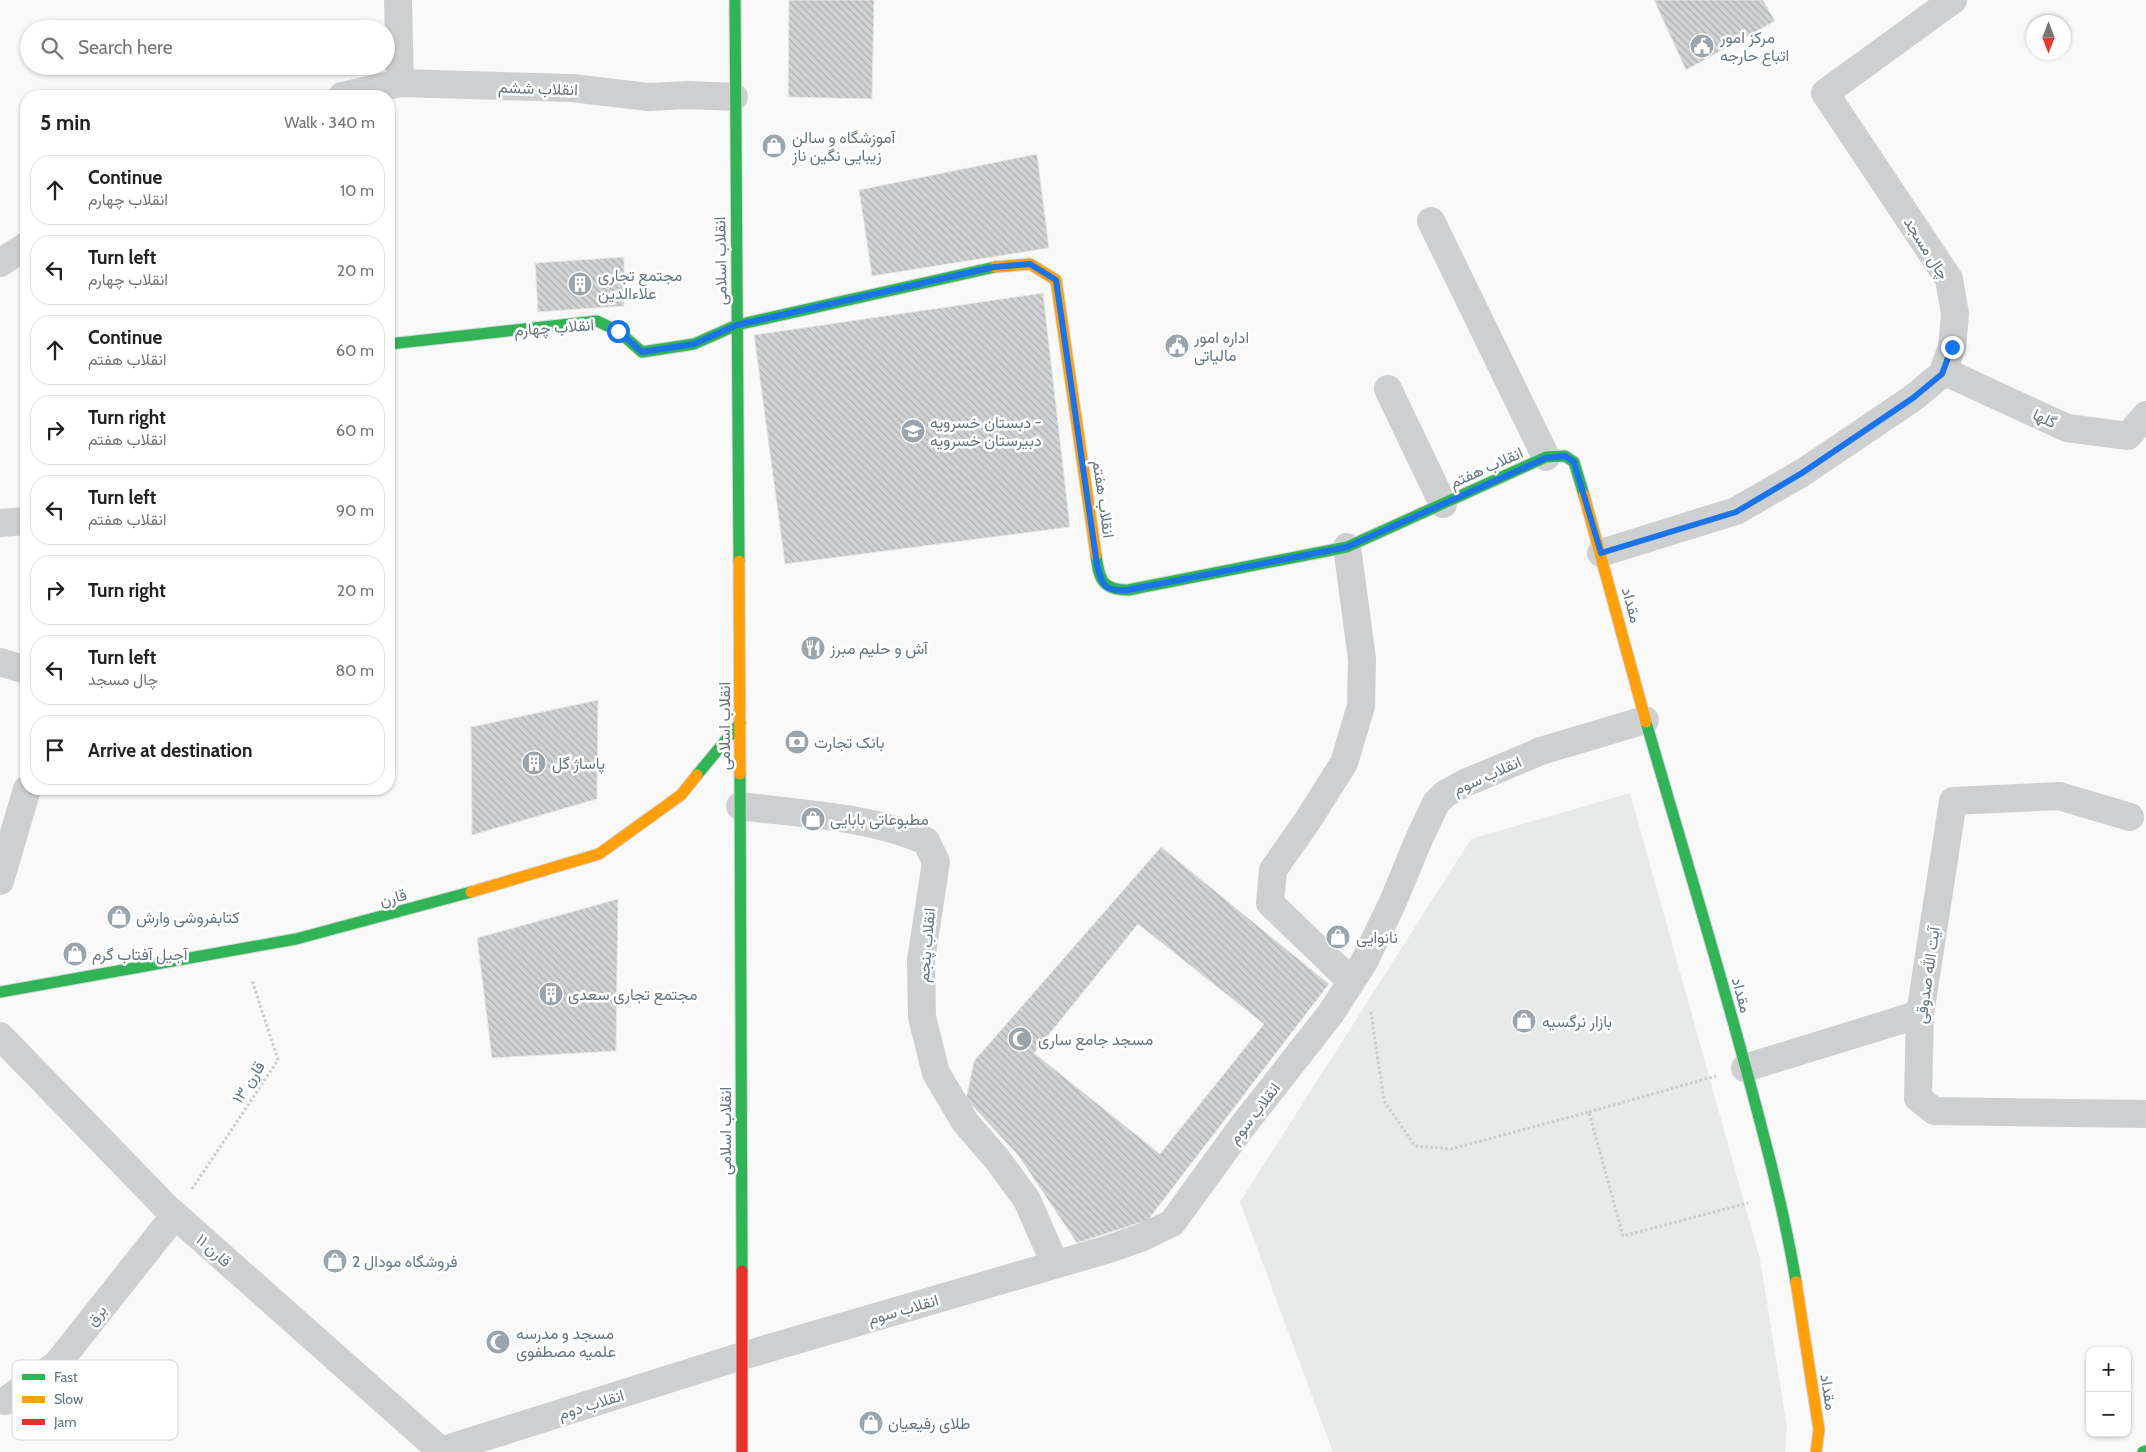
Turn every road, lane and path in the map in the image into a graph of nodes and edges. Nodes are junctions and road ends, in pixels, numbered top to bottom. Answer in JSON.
{"nodes":[{"id":1,"x":398,"y":0,"type":"edge"},
{"id":2,"x":735,"y":0,"type":"edge"},
{"id":3,"x":1953,"y":0,"type":"edge"},
{"id":4,"x":400,"y":83,"type":"junction"},
{"id":5,"x":369,"y":90,"type":"edge"},
{"id":6,"x":734,"y":97,"type":"junction"},
{"id":7,"x":1432,"y":221,"type":"dead end"},
{"id":8,"x":20,"y":250,"type":"edge"},
{"id":9,"x":0,"y":263,"type":"edge"},
{"id":10,"x":737,"y":325,"type":"junction"},
{"id":11,"x":395,"y":343,"type":"edge"},
{"id":12,"x":1942,"y":374,"type":"junction"},
{"id":13,"x":1388,"y":389,"type":"dead end"},
{"id":14,"x":2146,"y":415,"type":"edge"},
{"id":15,"x":1546,"y":458,"type":"junction"},
{"id":16,"x":1443,"y":504,"type":"junction"},
{"id":17,"x":20,"y":521,"type":"edge"},
{"id":18,"x":0,"y":523,"type":"edge"},
{"id":19,"x":1347,"y":547,"type":"junction"},
{"id":20,"x":1601,"y":553,"type":"junction"},
{"id":21,"x":0,"y":662,"type":"edge"},
{"id":22,"x":20,"y":668,"type":"edge"},
{"id":23,"x":1645,"y":720,"type":"junction"},
{"id":24,"x":740,"y":723,"type":"junction"},
{"id":25,"x":25,"y":795,"type":"edge"},
{"id":26,"x":740,"y":806,"type":"junction"},
{"id":27,"x":2130,"y":817,"type":"dead end"},
{"id":28,"x":0,"y":881,"type":"edge"},
{"id":29,"x":242,"y":949,"type":"junction"},
{"id":30,"x":1358,"y":971,"type":"junction"},
{"id":31,"x":0,"y":992,"type":"edge"},
{"id":32,"x":1920,"y":1014,"type":"junction"},
{"id":33,"x":0,"y":1036,"type":"edge"},
{"id":34,"x":1745,"y":1068,"type":"junction"},
{"id":35,"x":1589,"y":1112,"type":"junction"},
{"id":36,"x":2146,"y":1114,"type":"edge"},
{"id":37,"x":1777,"y":1195,"type":"junction"},
{"id":38,"x":175,"y":1215,"type":"junction"},
{"id":39,"x":1055,"y":1264,"type":"junction"},
{"id":40,"x":742,"y":1356,"type":"junction"},
{"id":41,"x":60,"y":1360,"type":"edge"},
{"id":42,"x":12,"y":1396,"type":"edge"},
{"id":43,"x":5,"y":1401,"type":"dead end"},
{"id":44,"x":439,"y":1451,"type":"edge"},
{"id":45,"x":742,"y":1452,"type":"edge"},
{"id":46,"x":1816,"y":1452,"type":"edge"}],
"edges":[{"from":1,"to":4,"type":"street"},
{"from":2,"to":6,"type":"street","name":"انقلاب اسلامی"},
{"from":3,"to":12,"type":"street","name":"چال مسجد"},
{"from":4,"to":5,"type":"street","name":"انقلاب ششم"},
{"from":4,"to":6,"type":"street","name":"انقلاب ششم"},
{"from":6,"to":10,"type":"street","name":"انقلاب اسلامی"},
{"from":7,"to":15,"type":"street"},
{"from":8,"to":9,"type":"street"},
{"from":10,"to":11,"type":"street","name":"انقلاب چهارم"},
{"from":10,"to":19,"type":"street","name":"انقلاب هفتم"},
{"from":10,"to":24,"type":"street","name":"انقلاب اسلامی"},
{"from":12,"to":14,"type":"street","name":"گلها"},
{"from":12,"to":20,"type":"street"},
{"from":13,"to":16,"type":"street"},
{"from":15,"to":16,"type":"street","name":"انقلاب هفتم"},
{"from":15,"to":20,"type":"street","name":"مقداد"},
{"from":16,"to":19,"type":"street","name":"انقلاب هفتم"},
{"from":17,"to":18,"type":"street"},
{"from":19,"to":30,"type":"street"},
{"from":20,"to":23,"type":"street","name":"مقداد"},
{"from":21,"to":22,"type":"street"},
{"from":23,"to":30,"type":"street","name":"انقلاب سوم"},
{"from":23,"to":34,"type":"street","name":"مقداد"},
{"from":24,"to":26,"type":"street","name":"انقلاب اسلامی"},
{"from":24,"to":29,"type":"street","name":"قارن"},
{"from":25,"to":28,"type":"street"},
{"from":26,"to":39,"type":"street","name":"انقلاب پنجم"},
{"from":26,"to":40,"type":"street","name":"انقلاب اسلامی"},
{"from":27,"to":32,"type":"street","name":"آیت الله صدوقی"},
{"from":29,"to":31,"type":"street","name":"قارن"},
{"from":29,"to":38,"type":"path","name":"قارن ۱۳"},
{"from":30,"to":35,"type":"path"},
{"from":30,"to":39,"type":"street","name":"انقلاب سوم"},
{"from":32,"to":34,"type":"street"},
{"from":32,"to":36,"type":"street","name":"آیت الله صدوقی"},
{"from":33,"to":38,"type":"street","name":"قارن ۱۱"},
{"from":34,"to":35,"type":"path"},
{"from":34,"to":37,"type":"street","name":"مقداد"},
{"from":35,"to":37,"type":"path"},
{"from":37,"to":46,"type":"street","name":"مقداد"},
{"from":38,"to":41,"type":"street","name":"برق"},
{"from":38,"to":44,"type":"street","name":"قارن ۱۱"},
{"from":39,"to":40,"type":"street","name":"انقلاب سوم"},
{"from":40,"to":44,"type":"street","name":"انقلاب دوم"},
{"from":40,"to":45,"type":"street","name":"انقلاب اسلامی"},
{"from":42,"to":43,"type":"street","name":"برق"}]}
